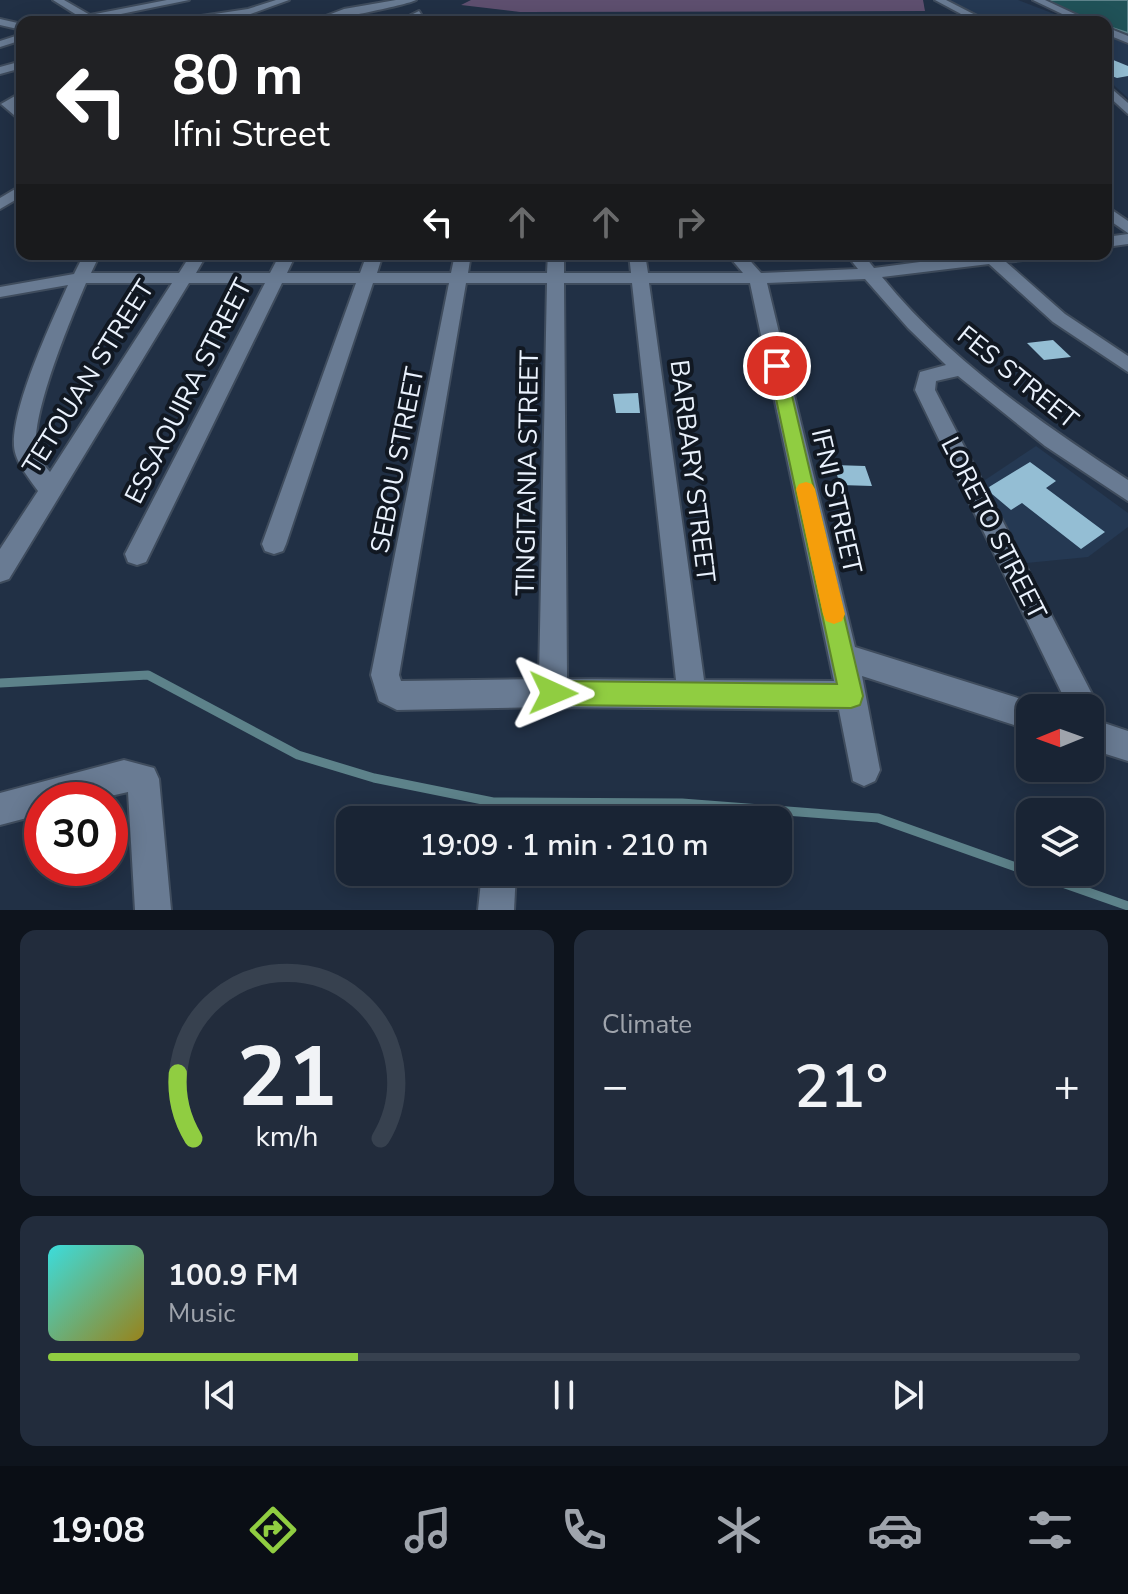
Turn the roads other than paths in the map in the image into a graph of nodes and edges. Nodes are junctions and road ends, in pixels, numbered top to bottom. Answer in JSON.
{"nodes":[{"id":1,"x":57,"y":0,"type":"edge"},
{"id":2,"x":185,"y":0,"type":"edge"},
{"id":3,"x":285,"y":0,"type":"edge"},
{"id":4,"x":412,"y":0,"type":"edge"},
{"id":5,"x":939,"y":0,"type":"edge"},
{"id":6,"x":1037,"y":0,"type":"edge"},
{"id":7,"x":155,"y":2,"type":"edge"},
{"id":8,"x":248,"y":12,"type":"junction"},
{"id":9,"x":419,"y":14,"type":"dead end"},
{"id":10,"x":85,"y":16,"type":"edge"},
{"id":11,"x":92,"y":16,"type":"edge"},
{"id":12,"x":215,"y":16,"type":"edge"},
{"id":13,"x":238,"y":16,"type":"edge"},
{"id":14,"x":333,"y":16,"type":"edge"},
{"id":15,"x":415,"y":16,"type":"edge"},
{"id":16,"x":970,"y":16,"type":"edge"},
{"id":17,"x":1073,"y":16,"type":"edge"},
{"id":18,"x":1112,"y":93,"type":"edge"},
{"id":19,"x":16,"y":99,"type":"edge"},
{"id":20,"x":1112,"y":107,"type":"edge"},
{"id":21,"x":1128,"y":110,"type":"edge"},
{"id":22,"x":16,"y":117,"type":"edge"},
{"id":23,"x":1128,"y":124,"type":"edge"},
{"id":24,"x":1112,"y":216,"type":"edge"},
{"id":25,"x":1128,"y":228,"type":"edge"},
{"id":26,"x":90,"y":260,"type":"edge"},
{"id":27,"x":195,"y":260,"type":"edge"},
{"id":28,"x":285,"y":260,"type":"edge"},
{"id":29,"x":373,"y":260,"type":"edge"},
{"id":30,"x":462,"y":260,"type":"edge"},
{"id":31,"x":740,"y":260,"type":"edge"},
{"id":32,"x":858,"y":260,"type":"edge"},
{"id":33,"x":969,"y":260,"type":"edge"},
{"id":34,"x":993,"y":260,"type":"edge"},
{"id":35,"x":557,"y":265,"type":"edge"},
{"id":36,"x":639,"y":266,"type":"edge"},
{"id":37,"x":869,"y":274,"type":"junction"},
{"id":38,"x":184,"y":277,"type":"junction"},
{"id":39,"x":277,"y":277,"type":"junction"},
{"id":40,"x":368,"y":277,"type":"junction"},
{"id":41,"x":460,"y":277,"type":"junction"},
{"id":42,"x":757,"y":278,"type":"junction"},
{"id":43,"x":82,"y":280,"type":"junction"},
{"id":44,"x":0,"y":292,"type":"edge"},
{"id":45,"x":0,"y":305,"type":"edge"},
{"id":46,"x":1128,"y":365,"type":"edge"},
{"id":47,"x":959,"y":369,"type":"junction"},
{"id":48,"x":50,"y":490,"type":"junction"},
{"id":49,"x":1128,"y":492,"type":"edge"},
{"id":50,"x":274,"y":544,"type":"dead end"},
{"id":51,"x":137,"y":554,"type":"dead end"},
{"id":52,"x":0,"y":571,"type":"edge"},
{"id":53,"x":844,"y":657,"type":"junction"},
{"id":54,"x":553,"y":693,"type":"junction"},
{"id":55,"x":1077,"y":694,"type":"edge"},
{"id":56,"x":692,"y":696,"type":"junction"},
{"id":57,"x":851,"y":696,"type":"junction"},
{"id":58,"x":1016,"y":711,"type":"edge"},
{"id":59,"x":1104,"y":735,"type":"edge"},
{"id":60,"x":1128,"y":746,"type":"edge"},
{"id":61,"x":864,"y":770,"type":"dead end"},
{"id":62,"x":0,"y":809,"type":"edge"},
{"id":63,"x":498,"y":886,"type":"edge"},
{"id":64,"x":153,"y":910,"type":"edge"},
{"id":65,"x":496,"y":910,"type":"edge"}],
"edges":[{"from":1,"to":10,"type":"street"},
{"from":2,"to":7,"type":"street"},
{"from":3,"to":8,"type":"street"},
{"from":4,"to":14,"type":"street"},
{"from":5,"to":16,"type":"street"},
{"from":6,"to":17,"type":"street"},
{"from":7,"to":11,"type":"street"},
{"from":8,"to":12,"type":"street"},
{"from":8,"to":13,"type":"street"},
{"from":9,"to":15,"type":"street"},
{"from":18,"to":21,"type":"street"},
{"from":19,"to":22,"type":"street"},
{"from":20,"to":23,"type":"street"},
{"from":24,"to":25,"type":"street"},
{"from":26,"to":43,"type":"street"},
{"from":27,"to":38,"type":"street","name":"TETOUAN STREET"},
{"from":28,"to":39,"type":"street","name":"ESSAOUIRA STREET"},
{"from":29,"to":40,"type":"street"},
{"from":30,"to":41,"type":"street","name":"SEBOU STREET"},
{"from":31,"to":42,"type":"street","name":"IFNI STREET"},
{"from":32,"to":37,"type":"street","name":"FES STREET"},
{"from":33,"to":37,"type":"street"},
{"from":34,"to":46,"type":"street"},
{"from":35,"to":36,"type":"street"},
{"from":35,"to":41,"type":"street"},
{"from":35,"to":54,"type":"street","name":"TINGITANIA STREET"},
{"from":36,"to":42,"type":"street"},
{"from":36,"to":56,"type":"street","name":"BARBARY STREET"},
{"from":37,"to":42,"type":"street"},
{"from":37,"to":47,"type":"street","name":"FES STREET"},
{"from":38,"to":39,"type":"street"},
{"from":38,"to":43,"type":"street"},
{"from":38,"to":48,"type":"street","name":"TETOUAN STREET"},
{"from":39,"to":40,"type":"street"},
{"from":39,"to":51,"type":"street","name":"ESSAOUIRA STREET"},
{"from":40,"to":41,"type":"street"},
{"from":40,"to":50,"type":"street"},
{"from":41,"to":54,"type":"street","name":"SEBOU STREET"},
{"from":42,"to":53,"type":"street","name":"IFNI STREET"},
{"from":43,"to":44,"type":"street"},
{"from":43,"to":45,"type":"street"},
{"from":43,"to":48,"type":"street"},
{"from":47,"to":49,"type":"street","name":"FES STREET"},
{"from":47,"to":55,"type":"street","name":"LORETO STREET"},
{"from":48,"to":52,"type":"street","name":"TETOUAN STREET"},
{"from":53,"to":57,"type":"street","name":"IFNI STREET"},
{"from":53,"to":58,"type":"street"},
{"from":54,"to":56,"type":"street"},
{"from":56,"to":57,"type":"street"},
{"from":57,"to":61,"type":"street","name":"IFNI STREET"},
{"from":59,"to":60,"type":"street"},
{"from":62,"to":64,"type":"street"},
{"from":63,"to":65,"type":"street"}]}
